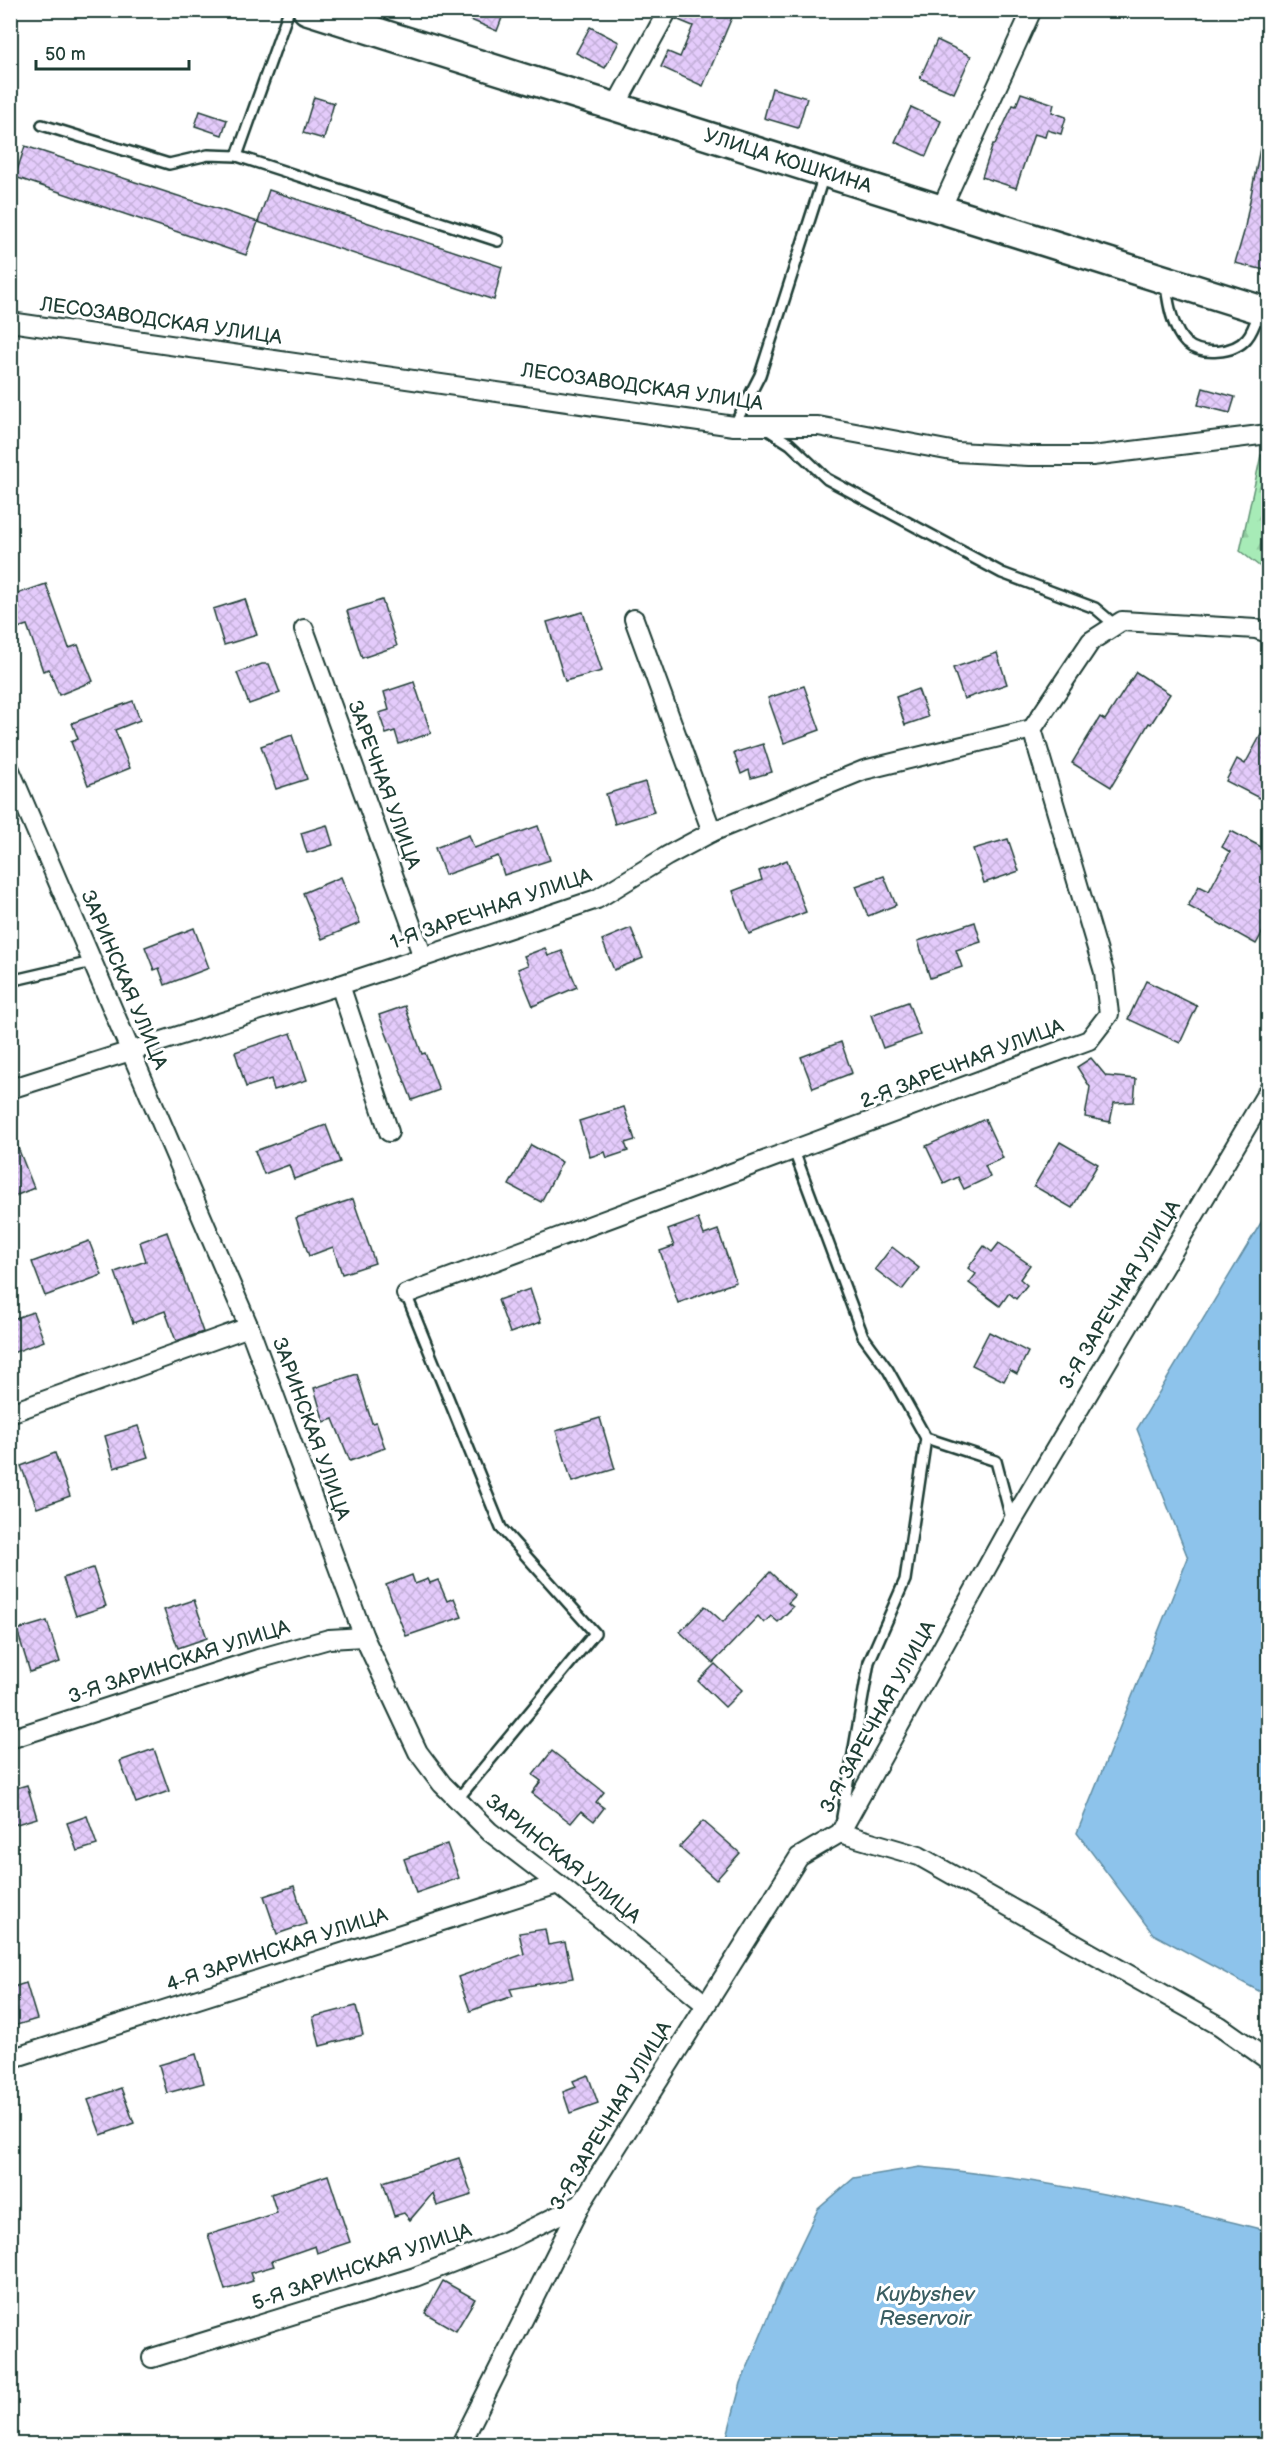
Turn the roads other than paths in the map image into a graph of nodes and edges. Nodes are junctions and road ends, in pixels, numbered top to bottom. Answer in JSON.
{"nodes":[{"id":1,"x":289,"y":10,"type":"edge"},
{"id":2,"x":308,"y":10,"type":"edge"},
{"id":3,"x":668,"y":10,"type":"edge"},
{"id":4,"x":1032,"y":10,"type":"edge"},
{"id":5,"x":615,"y":107,"type":"junction"},
{"id":6,"x":42,"y":124,"type":"dead end"},
{"id":7,"x":237,"y":156,"type":"junction"},
{"id":8,"x":825,"y":173,"type":"junction"},
{"id":9,"x":941,"y":209,"type":"junction"},
{"id":10,"x":498,"y":241,"type":"dead end"},
{"id":11,"x":1166,"y":280,"type":"junction"},
{"id":12,"x":1264,"y":310,"type":"edge"},
{"id":13,"x":10,"y":322,"type":"edge"},
{"id":14,"x":734,"y":426,"type":"junction"},
{"id":15,"x":763,"y":427,"type":"junction"},
{"id":16,"x":1269,"y":434,"type":"edge"},
{"id":17,"x":634,"y":619,"type":"dead end"},
{"id":18,"x":1115,"y":626,"type":"junction"},
{"id":19,"x":304,"y":629,"type":"dead end"},
{"id":20,"x":1269,"y":633,"type":"edge"},
{"id":21,"x":1032,"y":729,"type":"junction"},
{"id":22,"x":10,"y":770,"type":"edge"},
{"id":23,"x":712,"y":832,"type":"junction"},
{"id":24,"x":423,"y":957,"type":"junction"},
{"id":25,"x":92,"y":962,"type":"junction"},
{"id":26,"x":10,"y":981,"type":"edge"},
{"id":27,"x":340,"y":985,"type":"junction"},
{"id":28,"x":130,"y":1051,"type":"junction"},
{"id":29,"x":13,"y":1085,"type":"edge"},
{"id":30,"x":1269,"y":1091,"type":"edge"},
{"id":31,"x":389,"y":1132,"type":"dead end"},
{"id":32,"x":794,"y":1151,"type":"junction"},
{"id":33,"x":406,"y":1294,"type":"joint"},
{"id":34,"x":249,"y":1327,"type":"junction"},
{"id":35,"x":10,"y":1413,"type":"edge"},
{"id":36,"x":926,"y":1438,"type":"junction"},
{"id":37,"x":1012,"y":1522,"type":"junction"},
{"id":38,"x":364,"y":1637,"type":"junction"},
{"id":39,"x":10,"y":1739,"type":"edge"},
{"id":40,"x":457,"y":1800,"type":"junction"},
{"id":41,"x":840,"y":1833,"type":"junction"},
{"id":42,"x":558,"y":1884,"type":"junction"},
{"id":43,"x":705,"y":2004,"type":"junction"},
{"id":44,"x":10,"y":2059,"type":"edge"},
{"id":45,"x":1269,"y":2060,"type":"edge"},
{"id":46,"x":581,"y":2204,"type":"junction"},
{"id":47,"x":152,"y":2358,"type":"dead end"},
{"id":48,"x":461,"y":2445,"type":"edge"}],
"edges":[{"from":1,"to":7,"type":"lane"},
{"from":2,"to":5,"type":"main road","name":"УЛИЦА КОШКИНА"},
{"from":3,"to":5,"type":"street"},
{"from":4,"to":9,"type":"street"},
{"from":5,"to":8,"type":"main road","name":"УЛИЦА КОШКИНА"},
{"from":6,"to":7,"type":"lane"},
{"from":7,"to":10,"type":"lane"},
{"from":8,"to":9,"type":"main road","name":"УЛИЦА КОШКИНА"},
{"from":8,"to":14,"type":"lane"},
{"from":9,"to":11,"type":"main road","name":"УЛИЦА КОШКИНА"},
{"from":11,"to":12,"type":"main road","name":"УЛИЦА КОШКИНА"},
{"from":11,"to":12,"type":"lane"},
{"from":13,"to":14,"type":"street","name":"ЛЕСОЗАВОДСКАЯ УЛИЦА"},
{"from":14,"to":15,"type":"street","name":"ЛЕСОЗАВОДСКАЯ УЛИЦА"},
{"from":15,"to":16,"type":"street","name":"ЛЕСОЗАВОДСКАЯ УЛИЦА"},
{"from":15,"to":18,"type":"lane"},
{"from":17,"to":23,"type":"street"},
{"from":18,"to":20,"type":"street"},
{"from":18,"to":21,"type":"street"},
{"from":19,"to":24,"type":"street","name":"ЗАРЕЧНАЯ УЛИЦА"},
{"from":21,"to":23,"type":"street","name":"1-Я ЗАРЕЧНАЯ УЛИЦА"},
{"from":21,"to":32,"type":"street","name":"2-Я ЗАРЕЧНАЯ УЛИЦА"},
{"from":22,"to":25,"type":"street","name":"ЗАРИНСКАЯ УЛИЦА"},
{"from":23,"to":24,"type":"street","name":"1-Я ЗАРЕЧНАЯ УЛИЦА"},
{"from":24,"to":27,"type":"street","name":"1-Я ЗАРЕЧНАЯ УЛИЦА"},
{"from":25,"to":26,"type":"lane"},
{"from":25,"to":28,"type":"street","name":"ЗАРИНСКАЯ УЛИЦА"},
{"from":27,"to":28,"type":"street","name":"1-Я ЗАРЕЧНАЯ УЛИЦА"},
{"from":27,"to":31,"type":"street"},
{"from":28,"to":29,"type":"street","name":"1-Я ЗАРЕЧНАЯ УЛИЦА"},
{"from":28,"to":34,"type":"street","name":"ЗАРИНСКАЯ УЛИЦА"},
{"from":30,"to":37,"type":"street","name":"3-Я ЗАРЕЧНАЯ УЛИЦА"},
{"from":32,"to":33,"type":"street","name":"2-Я ЗАРЕЧНАЯ УЛИЦА"},
{"from":32,"to":36,"type":"lane"},
{"from":33,"to":40,"type":"lane"},
{"from":34,"to":35,"type":"street"},
{"from":34,"to":38,"type":"street","name":"ЗАРИНСКАЯ УЛИЦА"},
{"from":36,"to":37,"type":"lane"},
{"from":36,"to":41,"type":"lane"},
{"from":37,"to":41,"type":"street","name":"3-Я ЗАРЕЧНАЯ УЛИЦА"},
{"from":38,"to":39,"type":"street","name":"3-Я ЗАРИНСКАЯ УЛИЦА"},
{"from":38,"to":40,"type":"street","name":"ЗАРИНСКАЯ УЛИЦА"},
{"from":40,"to":42,"type":"street","name":"ЗАРИНСКАЯ УЛИЦА"},
{"from":41,"to":43,"type":"street","name":"3-Я ЗАРЕЧНАЯ УЛИЦА"},
{"from":41,"to":45,"type":"street"},
{"from":42,"to":43,"type":"street","name":"ЗАРИНСКАЯ УЛИЦА"},
{"from":42,"to":44,"type":"street","name":"4-Я ЗАРИНСКАЯ УЛИЦА"},
{"from":43,"to":46,"type":"street","name":"3-Я ЗАРЕЧНАЯ УЛИЦА"},
{"from":46,"to":47,"type":"street","name":"5-Я ЗАРИНСКАЯ УЛИЦА"},
{"from":46,"to":48,"type":"street","name":"3-Я ЗАРЕЧНАЯ УЛИЦА"}]}
